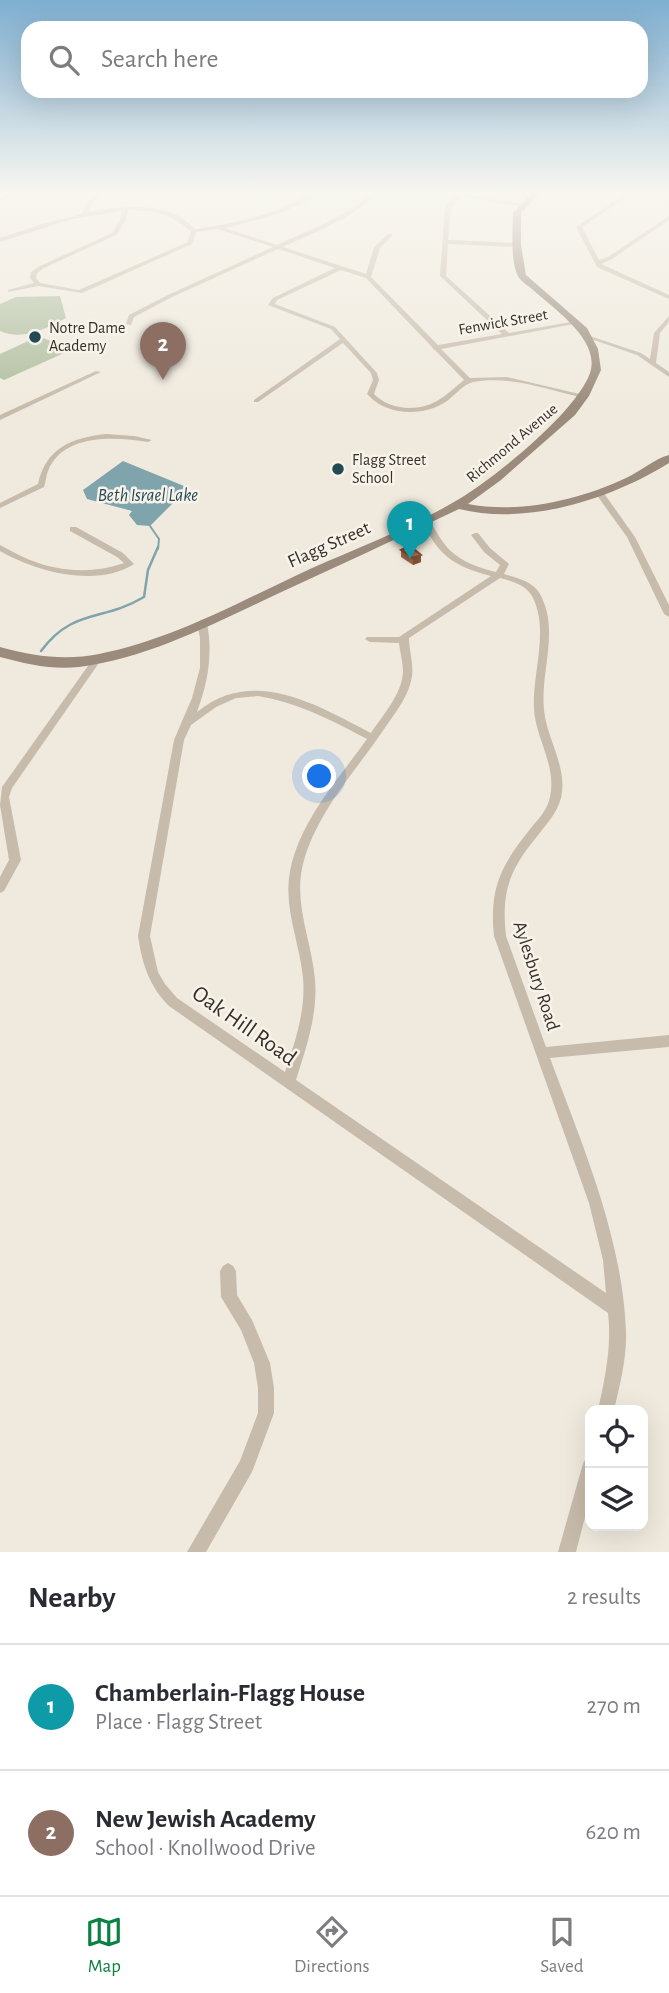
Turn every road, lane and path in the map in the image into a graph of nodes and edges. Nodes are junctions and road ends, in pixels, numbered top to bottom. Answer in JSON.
{"nodes":[{"id":1,"x":52,"y":263,"type":"edge"},
{"id":2,"x":148,"y":263,"type":"edge"},
{"id":3,"x":241,"y":263,"type":"edge"},
{"id":4,"x":326,"y":263,"type":"edge"},
{"id":5,"x":372,"y":263,"type":"edge"},
{"id":6,"x":443,"y":263,"type":"edge"},
{"id":7,"x":519,"y":263,"type":"edge"},
{"id":8,"x":597,"y":263,"type":"edge"},
{"id":9,"x":340,"y":268,"type":"junction"},
{"id":10,"x":368,"y":277,"type":"junction"},
{"id":11,"x":38,"y":284,"type":"junction"},
{"id":12,"x":10,"y":291,"type":"dead end"},
{"id":13,"x":669,"y":297,"type":"edge"},
{"id":14,"x":669,"y":318,"type":"edge"},
{"id":15,"x":576,"y":323,"type":"junction"},
{"id":16,"x":128,"y":324,"type":"dead end"},
{"id":17,"x":657,"y":334,"type":"junction"},
{"id":18,"x":507,"y":335,"type":"junction"},
{"id":19,"x":588,"y":337,"type":"junction"},
{"id":20,"x":669,"y":337,"type":"edge"},
{"id":21,"x":344,"y":339,"type":"junction"},
{"id":22,"x":435,"y":348,"type":"junction"},
{"id":23,"x":653,"y":362,"type":"junction"},
{"id":24,"x":98,"y":372,"type":"dead end"},
{"id":25,"x":667,"y":372,"type":"edge"},
{"id":26,"x":468,"y":380,"type":"junction"},
{"id":27,"x":584,"y":396,"type":"junction"},
{"id":28,"x":256,"y":401,"type":"dead end"},
{"id":29,"x":0,"y":418,"type":"edge"},
{"id":30,"x":148,"y":440,"type":"dead end"},
{"id":31,"x":669,"y":458,"type":"edge"},
{"id":32,"x":600,"y":494,"type":"junction"},
{"id":33,"x":458,"y":505,"type":"junction"},
{"id":34,"x":0,"y":506,"type":"edge"},
{"id":35,"x":424,"y":521,"type":"junction"},
{"id":36,"x":73,"y":529,"type":"dead end"},
{"id":37,"x":475,"y":535,"type":"dead end"},
{"id":38,"x":0,"y":548,"type":"edge"},
{"id":39,"x":499,"y":575,"type":"junction"},
{"id":40,"x":669,"y":614,"type":"edge"},
{"id":41,"x":202,"y":623,"type":"junction"},
{"id":42,"x":370,"y":639,"type":"dead end"},
{"id":43,"x":404,"y":640,"type":"junction"},
{"id":44,"x":0,"y":652,"type":"edge"},
{"id":45,"x":98,"y":658,"type":"junction"},
{"id":46,"x":189,"y":724,"type":"junction"},
{"id":47,"x":373,"y":738,"type":"junction"},
{"id":48,"x":0,"y":888,"type":"edge"},
{"id":49,"x":669,"y":1041,"type":"edge"},
{"id":50,"x":542,"y":1053,"type":"junction"},
{"id":51,"x":288,"y":1083,"type":"junction"},
{"id":52,"x":228,"y":1271,"type":"dead end"},
{"id":53,"x":617,"y":1310,"type":"junction"},
{"id":54,"x":607,"y":1405,"type":"edge"},
{"id":55,"x":590,"y":1468,"type":"edge"},
{"id":56,"x":196,"y":1552,"type":"edge"},
{"id":57,"x":567,"y":1552,"type":"edge"}],
"edges":[{"from":1,"to":11,"type":"street"},
{"from":2,"to":11,"type":"street"},
{"from":3,"to":16,"type":"street"},
{"from":4,"to":9,"type":"street"},
{"from":5,"to":10,"type":"street"},
{"from":6,"to":18,"type":"street"},
{"from":7,"to":15,"type":"street","name":"Richmond Avenue"},
{"from":8,"to":13,"type":"street"},
{"from":9,"to":10,"type":"street"},
{"from":9,"to":21,"type":"street"},
{"from":10,"to":22,"type":"street"},
{"from":11,"to":12,"type":"street"},
{"from":14,"to":17,"type":"street"},
{"from":15,"to":18,"type":"street","name":"Fenwick Street"},
{"from":15,"to":19,"type":"street","name":"Richmond Avenue"},
{"from":17,"to":20,"type":"street"},
{"from":17,"to":23,"type":"street"},
{"from":18,"to":22,"type":"street","name":"Fenwick Street"},
{"from":19,"to":23,"type":"street"},
{"from":19,"to":27,"type":"street","name":"Richmond Avenue"},
{"from":21,"to":26,"type":"street"},
{"from":21,"to":28,"type":"street"},
{"from":22,"to":26,"type":"street"},
{"from":23,"to":25,"type":"street"},
{"from":24,"to":29,"type":"street"},
{"from":26,"to":27,"type":"street"},
{"from":27,"to":33,"type":"street","name":"Richmond Avenue"},
{"from":30,"to":34,"type":"street"},
{"from":31,"to":32,"type":"street"},
{"from":32,"to":33,"type":"street"},
{"from":32,"to":40,"type":"street"},
{"from":33,"to":35,"type":"street","name":"Flagg Street"},
{"from":35,"to":39,"type":"street","name":"Aylesbury Road"},
{"from":35,"to":41,"type":"street","name":"Flagg Street"},
{"from":36,"to":38,"type":"street"},
{"from":37,"to":39,"type":"street"},
{"from":39,"to":43,"type":"street"},
{"from":39,"to":50,"type":"street","name":"Aylesbury Road"},
{"from":41,"to":45,"type":"street","name":"Flagg Street"},
{"from":41,"to":46,"type":"street","name":"Oak Hill Road"},
{"from":42,"to":43,"type":"street"},
{"from":43,"to":47,"type":"street"},
{"from":44,"to":45,"type":"street","name":"Flagg Street"},
{"from":45,"to":48,"type":"street"},
{"from":46,"to":47,"type":"street"},
{"from":46,"to":51,"type":"street","name":"Oak Hill Road"},
{"from":47,"to":51,"type":"street"},
{"from":49,"to":50,"type":"street"},
{"from":50,"to":53,"type":"street","name":"Aylesbury Road"},
{"from":51,"to":53,"type":"street","name":"Oak Hill Road"},
{"from":52,"to":56,"type":"street"},
{"from":53,"to":54,"type":"street","name":"Aylesbury Road"},
{"from":55,"to":57,"type":"street"}]}
